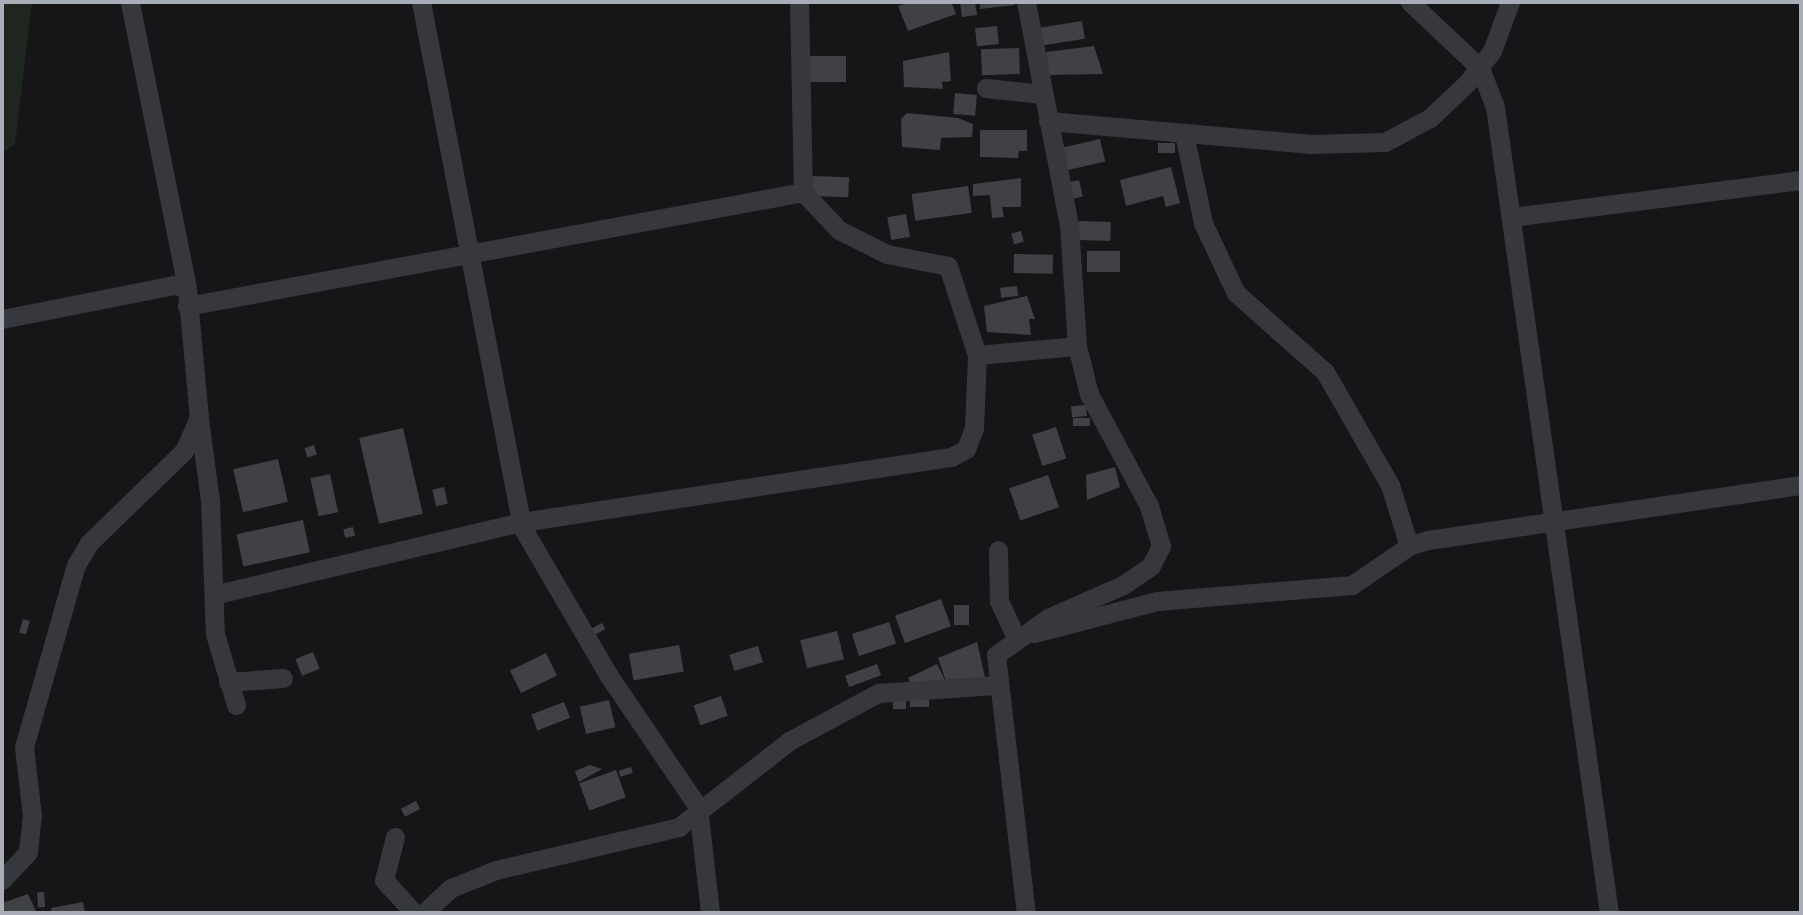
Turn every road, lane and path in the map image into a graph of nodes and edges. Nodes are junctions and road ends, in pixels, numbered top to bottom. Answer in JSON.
{"nodes":[{"id":1,"x":130,"y":2,"type":"edge"},
{"id":2,"x":421,"y":2,"type":"edge"},
{"id":3,"x":799,"y":2,"type":"edge"},
{"id":4,"x":1026,"y":2,"type":"edge"},
{"id":5,"x":1410,"y":2,"type":"edge"},
{"id":6,"x":1510,"y":2,"type":"edge"},
{"id":7,"x":1480,"y":68,"type":"junction"},
{"id":8,"x":986,"y":89,"type":"dead end"},
{"id":9,"x":1042,"y":94,"type":"junction"},
{"id":10,"x":1048,"y":121,"type":"junction"},
{"id":11,"x":1184,"y":134,"type":"junction"},
{"id":12,"x":1801,"y":180,"type":"edge"},
{"id":13,"x":803,"y":192,"type":"junction"},
{"id":14,"x":1512,"y":217,"type":"junction"},
{"id":15,"x":469,"y":255,"type":"junction"},
{"id":16,"x":187,"y":297,"type":"junction"},
{"id":17,"x":2,"y":319,"type":"edge"},
{"id":18,"x":1077,"y":346,"type":"junction"},
{"id":19,"x":977,"y":355,"type":"junction"},
{"id":20,"x":199,"y":418,"type":"junction"},
{"id":21,"x":1801,"y":485,"type":"edge"},
{"id":22,"x":1554,"y":521,"type":"junction"},
{"id":23,"x":521,"y":522,"type":"junction"},
{"id":24,"x":1409,"y":546,"type":"junction"},
{"id":25,"x":998,"y":550,"type":"dead end"},
{"id":26,"x":217,"y":594,"type":"junction"},
{"id":27,"x":1021,"y":636,"type":"junction"},
{"id":28,"x":282,"y":678,"type":"dead end"},
{"id":29,"x":228,"y":682,"type":"junction"},
{"id":30,"x":996,"y":685,"type":"junction"},
{"id":31,"x":236,"y":705,"type":"dead end"},
{"id":32,"x":698,"y":807,"type":"junction"},
{"id":33,"x":395,"y":837,"type":"dead end"},
{"id":34,"x":2,"y":880,"type":"edge"},
{"id":35,"x":414,"y":913,"type":"edge"},
{"id":36,"x":424,"y":913,"type":"edge"},
{"id":37,"x":710,"y":913,"type":"edge"},
{"id":38,"x":1026,"y":913,"type":"edge"},
{"id":39,"x":1609,"y":913,"type":"edge"}],
"edges":[{"from":1,"to":16,"type":"street"},
{"from":2,"to":15,"type":"street"},
{"from":3,"to":13,"type":"street"},
{"from":4,"to":9,"type":"street"},
{"from":5,"to":7,"type":"street"},
{"from":6,"to":7,"type":"street"},
{"from":7,"to":11,"type":"street"},
{"from":7,"to":14,"type":"street"},
{"from":8,"to":9,"type":"street"},
{"from":9,"to":10,"type":"street"},
{"from":10,"to":11,"type":"street"},
{"from":10,"to":18,"type":"street"},
{"from":11,"to":24,"type":"street"},
{"from":12,"to":14,"type":"street"},
{"from":13,"to":15,"type":"street"},
{"from":13,"to":19,"type":"street"},
{"from":14,"to":22,"type":"street"},
{"from":15,"to":16,"type":"street"},
{"from":15,"to":23,"type":"street"},
{"from":16,"to":17,"type":"street"},
{"from":16,"to":20,"type":"street"},
{"from":18,"to":19,"type":"street"},
{"from":18,"to":27,"type":"street"},
{"from":19,"to":23,"type":"street"},
{"from":20,"to":26,"type":"street"},
{"from":20,"to":34,"type":"street"},
{"from":21,"to":22,"type":"street"},
{"from":22,"to":24,"type":"street"},
{"from":22,"to":39,"type":"street"},
{"from":23,"to":26,"type":"street"},
{"from":23,"to":32,"type":"street"},
{"from":24,"to":27,"type":"street"},
{"from":25,"to":27,"type":"street"},
{"from":26,"to":29,"type":"street"},
{"from":27,"to":30,"type":"street"},
{"from":28,"to":29,"type":"street"},
{"from":29,"to":31,"type":"street"},
{"from":30,"to":32,"type":"street"},
{"from":30,"to":38,"type":"street"},
{"from":32,"to":36,"type":"street"},
{"from":32,"to":37,"type":"street"},
{"from":33,"to":35,"type":"street"}]}
